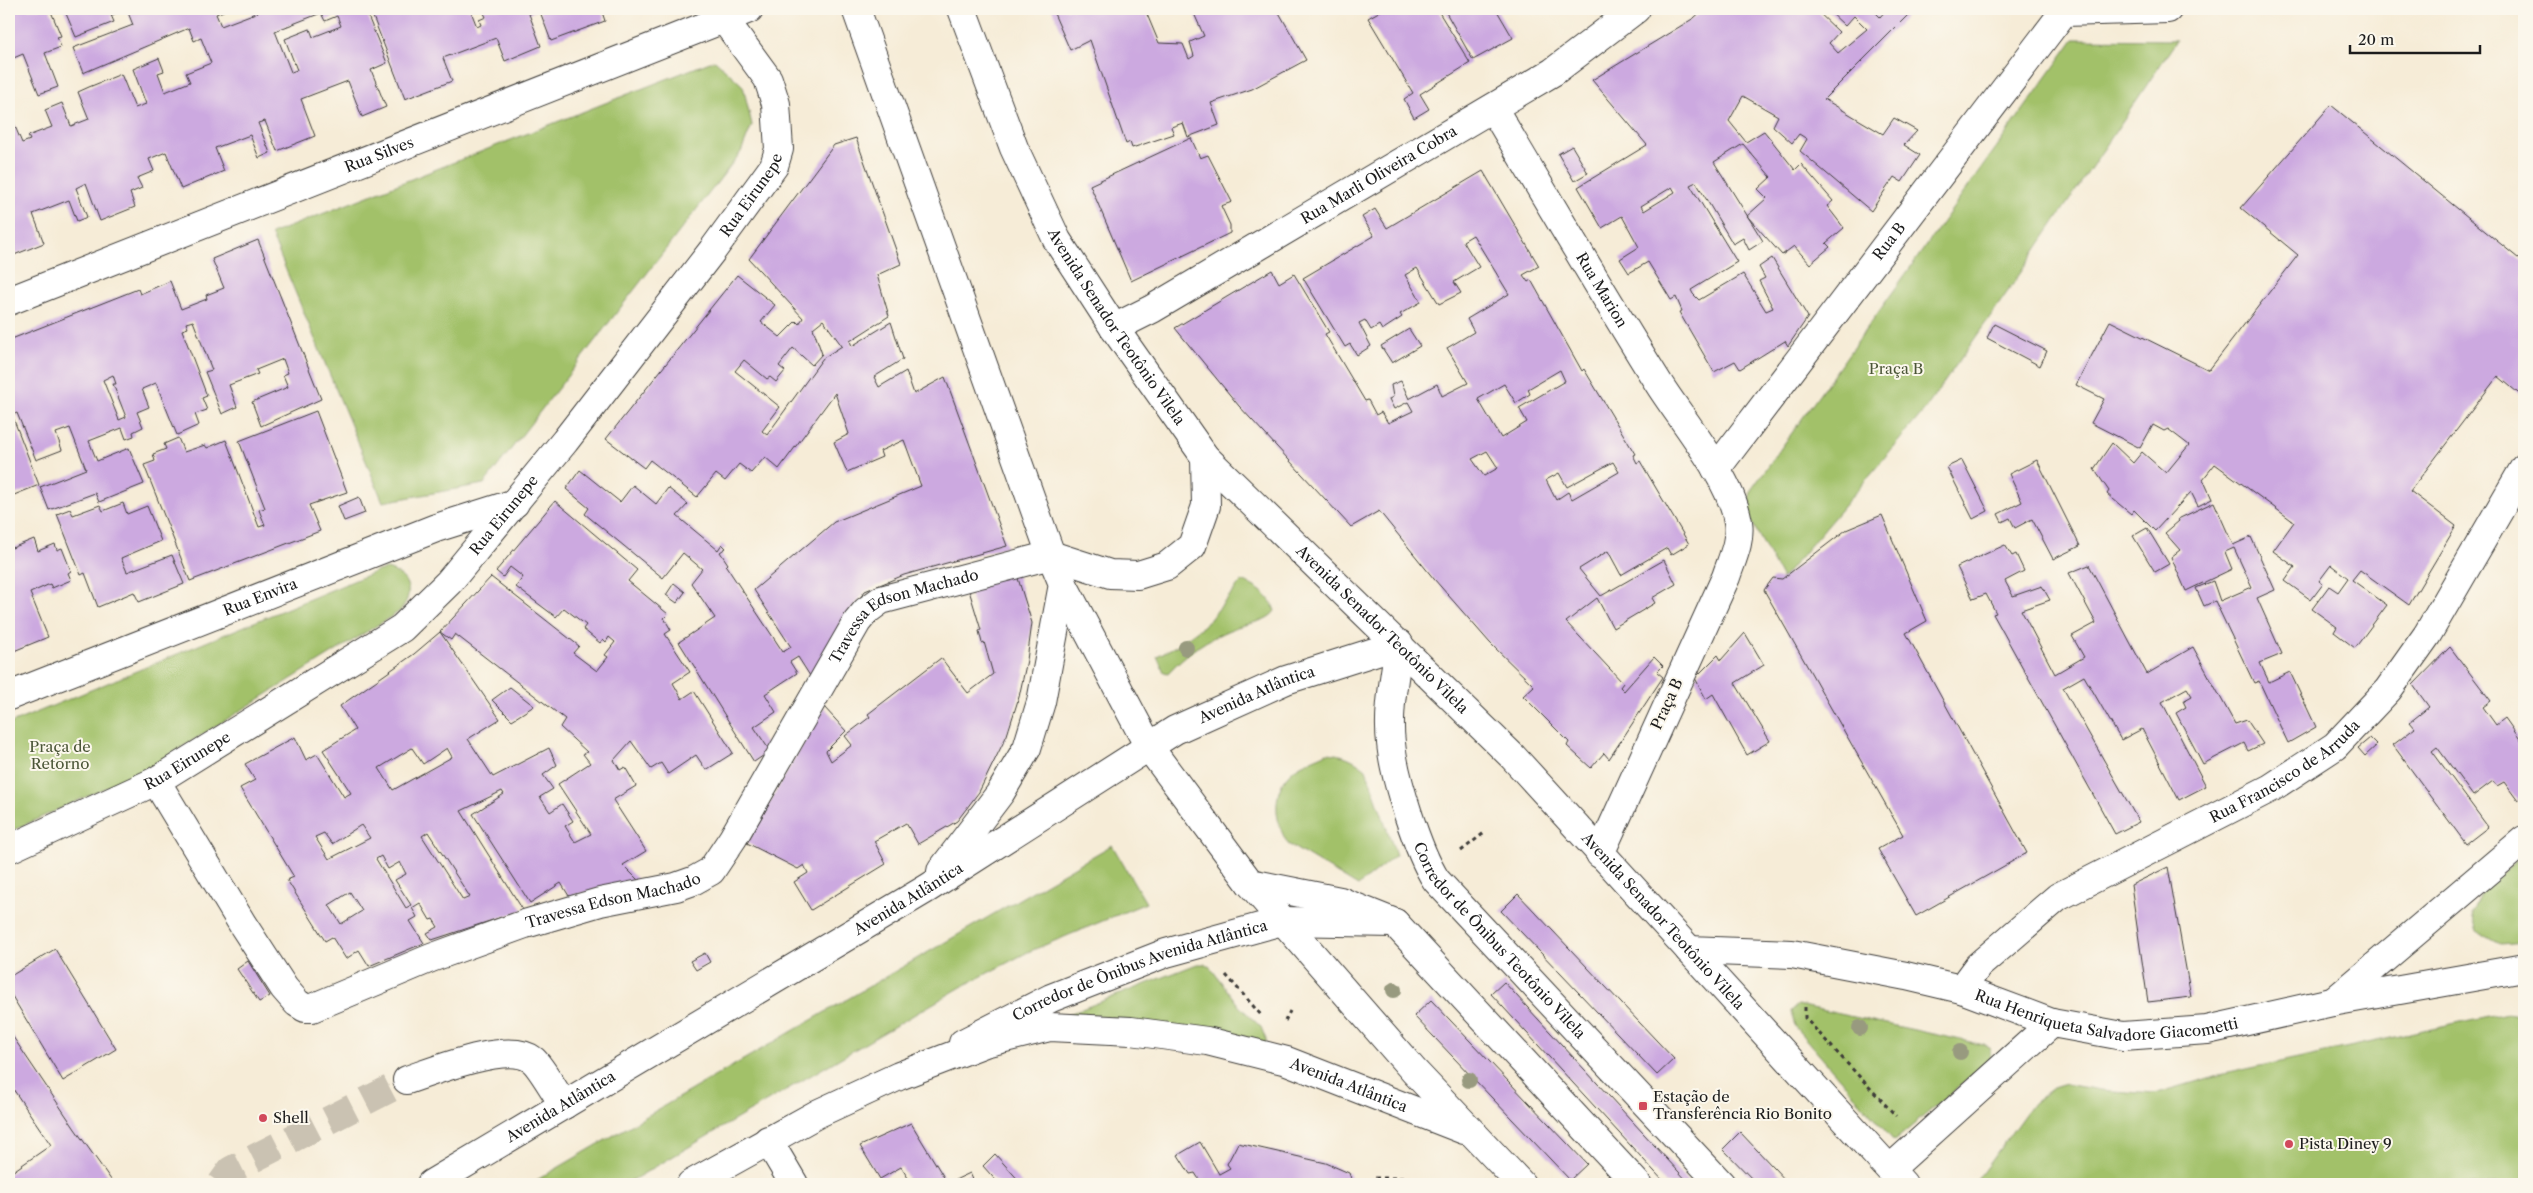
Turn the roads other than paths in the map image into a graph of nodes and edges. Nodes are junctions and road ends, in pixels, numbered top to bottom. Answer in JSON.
{"nodes":[{"id":1,"x":749,"y":9,"type":"edge"},
{"id":2,"x":856,"y":9,"type":"edge"},
{"id":3,"x":962,"y":9,"type":"edge"},
{"id":4,"x":1636,"y":9,"type":"edge"},
{"id":5,"x":2168,"y":9,"type":"edge"},
{"id":6,"x":2065,"y":11,"type":"edge"},
{"id":7,"x":724,"y":19,"type":"junction"},
{"id":8,"x":1493,"y":108,"type":"junction"},
{"id":9,"x":9,"y":301,"type":"edge"},
{"id":10,"x":1114,"y":328,"type":"junction"},
{"id":11,"x":1205,"y":457,"type":"junction"},
{"id":12,"x":2524,"y":468,"type":"edge"},
{"id":13,"x":1716,"y":469,"type":"junction"},
{"id":14,"x":515,"y":503,"type":"junction"},
{"id":15,"x":1051,"y":555,"type":"junction"},
{"id":16,"x":1063,"y":584,"type":"junction"},
{"id":17,"x":1399,"y":644,"type":"junction"},
{"id":18,"x":9,"y":696,"type":"edge"},
{"id":19,"x":1150,"y":747,"type":"junction"},
{"id":20,"x":156,"y":781,"type":"junction"},
{"id":21,"x":2524,"y":840,"type":"edge"},
{"id":22,"x":9,"y":849,"type":"edge"},
{"id":23,"x":1600,"y":854,"type":"junction"},
{"id":24,"x":1250,"y":883,"type":"junction"},
{"id":25,"x":928,"y":888,"type":"junction"},
{"id":26,"x":1282,"y":921,"type":"junction"},
{"id":27,"x":1395,"y":923,"type":"junction"},
{"id":28,"x":1689,"y":950,"type":"junction"},
{"id":29,"x":2524,"y":968,"type":"edge"},
{"id":30,"x":1961,"y":989,"type":"junction"},
{"id":31,"x":2332,"y":1002,"type":"junction"},
{"id":32,"x":2052,"y":1023,"type":"junction"},
{"id":33,"x":899,"y":1076,"type":"junction"},
{"id":34,"x":407,"y":1080,"type":"tunnel mouth"},
{"id":35,"x":564,"y":1105,"type":"junction"},
{"id":36,"x":1471,"y":1132,"type":"junction"},
{"id":37,"x":768,"y":1140,"type":"junction"},
{"id":38,"x":1897,"y":1177,"type":"edge"},
{"id":39,"x":431,"y":1184,"type":"edge"},
{"id":40,"x":691,"y":1184,"type":"edge"},
{"id":41,"x":794,"y":1184,"type":"edge"},
{"id":42,"x":1521,"y":1184,"type":"edge"},
{"id":43,"x":1637,"y":1184,"type":"edge"},
{"id":44,"x":1721,"y":1184,"type":"edge"}],
"edges":[{"from":1,"to":7,"type":"street","name":"Rua Silves"},
{"from":2,"to":15,"type":"street"},
{"from":3,"to":10,"type":"street","name":"Avenida Senador Teotônio Vilela"},
{"from":4,"to":8,"type":"street","name":"Rua Marli Oliveira Cobra"},
{"from":5,"to":6,"type":"street"},
{"from":6,"to":13,"type":"street","name":"Rua B"},
{"from":7,"to":9,"type":"street","name":"Rua Silves"},
{"from":7,"to":14,"type":"street","name":"Rua Eirunepe"},
{"from":8,"to":10,"type":"street","name":"Rua Marli Oliveira Cobra"},
{"from":8,"to":13,"type":"street","name":"Rua Marion"},
{"from":10,"to":11,"type":"street","name":"Avenida Senador Teotônio Vilela"},
{"from":11,"to":15,"type":"street"},
{"from":11,"to":17,"type":"street","name":"Avenida Senador Teotônio Vilela"},
{"from":12,"to":30,"type":"street","name":"Rua Francisco de Arruda"},
{"from":13,"to":23,"type":"street","name":"Praça B"},
{"from":14,"to":18,"type":"street","name":"Rua Envira"},
{"from":14,"to":20,"type":"street","name":"Rua Eirunepe"},
{"from":15,"to":16,"type":"street"},
{"from":15,"to":20,"type":"street","name":"Travessa Edson Machado"},
{"from":16,"to":19,"type":"street"},
{"from":16,"to":25,"type":"street"},
{"from":17,"to":19,"type":"street","name":"Avenida Atlântica"},
{"from":17,"to":23,"type":"street","name":"Avenida Senador Teotônio Vilela"},
{"from":17,"to":44,"type":"street","name":"Corredor de Ônibus Teotônio Vilela"},
{"from":19,"to":24,"type":"street"},
{"from":19,"to":25,"type":"street","name":"Avenida Atlântica"},
{"from":20,"to":22,"type":"street","name":"Rua Eirunepe"},
{"from":21,"to":31,"type":"street"},
{"from":23,"to":28,"type":"street","name":"Avenida Senador Teotônio Vilela"},
{"from":24,"to":26,"type":"street"},
{"from":24,"to":27,"type":"street"},
{"from":25,"to":35,"type":"street","name":"Avenida Atlântica"},
{"from":26,"to":27,"type":"street","name":"Corredor de Ônibus Avenida Atlântica"},
{"from":26,"to":33,"type":"street","name":"Corredor de Ônibus Avenida Atlântica"},
{"from":26,"to":36,"type":"street"},
{"from":27,"to":43,"type":"street"},
{"from":28,"to":30,"type":"street","name":"Rua Henriqueta Salvadore Giacometti"},
{"from":28,"to":38,"type":"street","name":"Avenida Senador Teotônio Vilela"},
{"from":29,"to":31,"type":"street","name":"Rua Henriqueta Salvadore Giacometti"},
{"from":30,"to":32,"type":"street","name":"Rua Henriqueta Salvadore Giacometti"},
{"from":31,"to":32,"type":"street","name":"Rua Henriqueta Salvadore Giacometti"},
{"from":32,"to":38,"type":"street"},
{"from":33,"to":36,"type":"street","name":"Avenida Atlântica"},
{"from":33,"to":37,"type":"street","name":"Avenida Atlântica"},
{"from":34,"to":35,"type":"street"},
{"from":35,"to":39,"type":"street","name":"Avenida Atlântica"},
{"from":36,"to":42,"type":"street"},
{"from":37,"to":40,"type":"street","name":"Avenida Atlântica"},
{"from":37,"to":41,"type":"street"}]}
